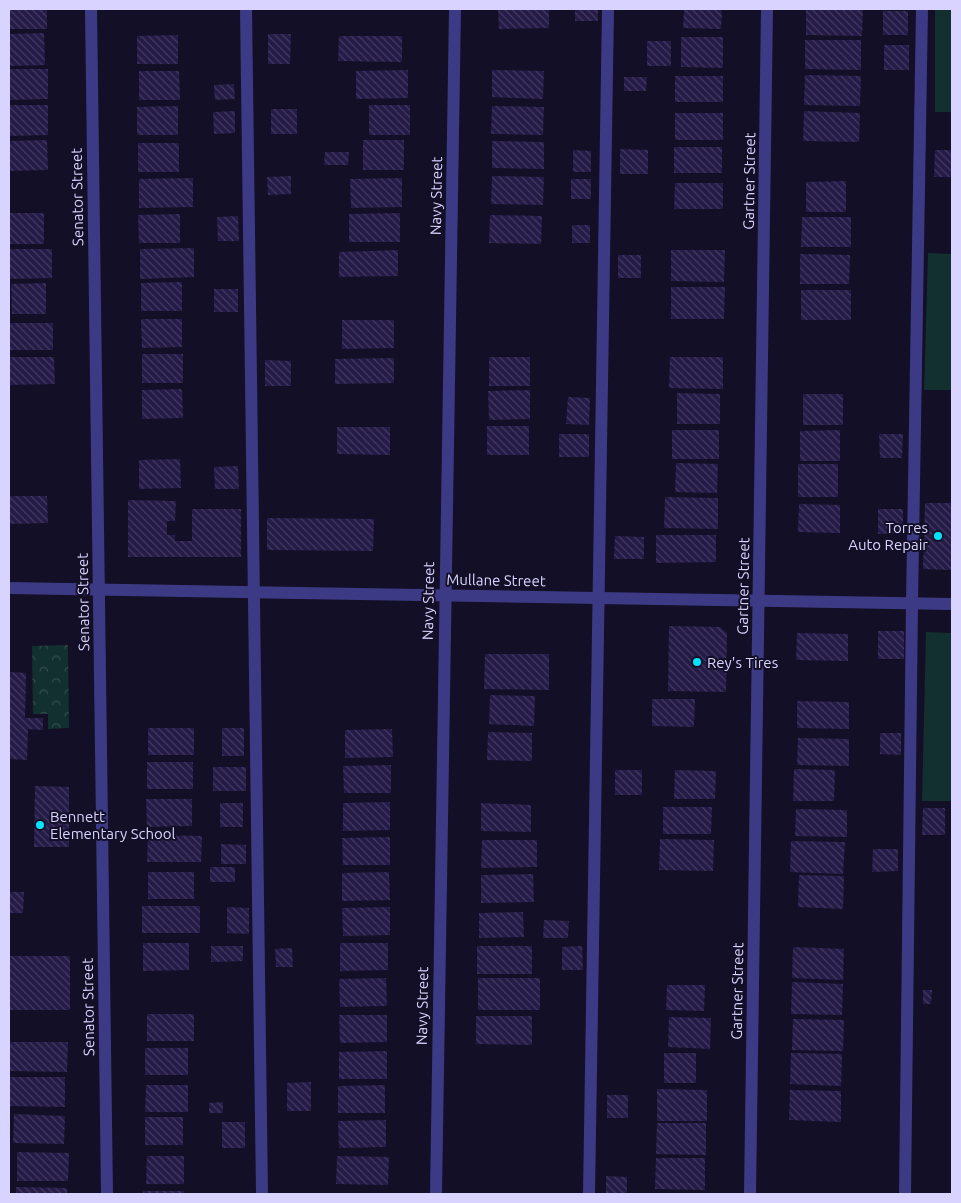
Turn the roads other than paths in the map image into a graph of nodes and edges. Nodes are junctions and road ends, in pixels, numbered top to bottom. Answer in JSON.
{"nodes":[{"id":1,"x":91,"y":9,"type":"edge"},
{"id":2,"x":246,"y":9,"type":"edge"},
{"id":3,"x":455,"y":9,"type":"edge"},
{"id":4,"x":608,"y":9,"type":"edge"},
{"id":5,"x":767,"y":9,"type":"edge"},
{"id":6,"x":922,"y":9,"type":"edge"},
{"id":7,"x":9,"y":588,"type":"edge"},
{"id":8,"x":99,"y":590,"type":"junction"},
{"id":9,"x":255,"y":592,"type":"junction"},
{"id":10,"x":445,"y":595,"type":"junction"},
{"id":11,"x":598,"y":598,"type":"junction"},
{"id":12,"x":759,"y":601,"type":"junction"},
{"id":13,"x":912,"y":604,"type":"junction"},
{"id":14,"x":952,"y":604,"type":"edge"},
{"id":15,"x":107,"y":1194,"type":"edge"},
{"id":16,"x":262,"y":1194,"type":"edge"},
{"id":17,"x":436,"y":1194,"type":"edge"},
{"id":18,"x":589,"y":1194,"type":"edge"},
{"id":19,"x":750,"y":1194,"type":"edge"},
{"id":20,"x":905,"y":1194,"type":"edge"}],
"edges":[{"from":1,"to":8,"type":"street","name":"Senator Street"},
{"from":2,"to":9,"type":"street"},
{"from":3,"to":10,"type":"street","name":"Navy Street"},
{"from":4,"to":11,"type":"street"},
{"from":5,"to":12,"type":"street","name":"Gartner Street"},
{"from":6,"to":13,"type":"street"},
{"from":7,"to":8,"type":"street","name":"Mullane Street"},
{"from":8,"to":9,"type":"street","name":"Mullane Street"},
{"from":8,"to":15,"type":"street","name":"Senator Street"},
{"from":9,"to":10,"type":"street","name":"Mullane Street"},
{"from":9,"to":16,"type":"street"},
{"from":10,"to":11,"type":"street","name":"Mullane Street"},
{"from":10,"to":17,"type":"street","name":"Navy Street"},
{"from":11,"to":12,"type":"street","name":"Mullane Street"},
{"from":11,"to":18,"type":"street"},
{"from":12,"to":13,"type":"street","name":"Mullane Street"},
{"from":12,"to":19,"type":"street","name":"Gartner Street"},
{"from":13,"to":14,"type":"street","name":"Mullane Street"},
{"from":13,"to":20,"type":"street"}]}
